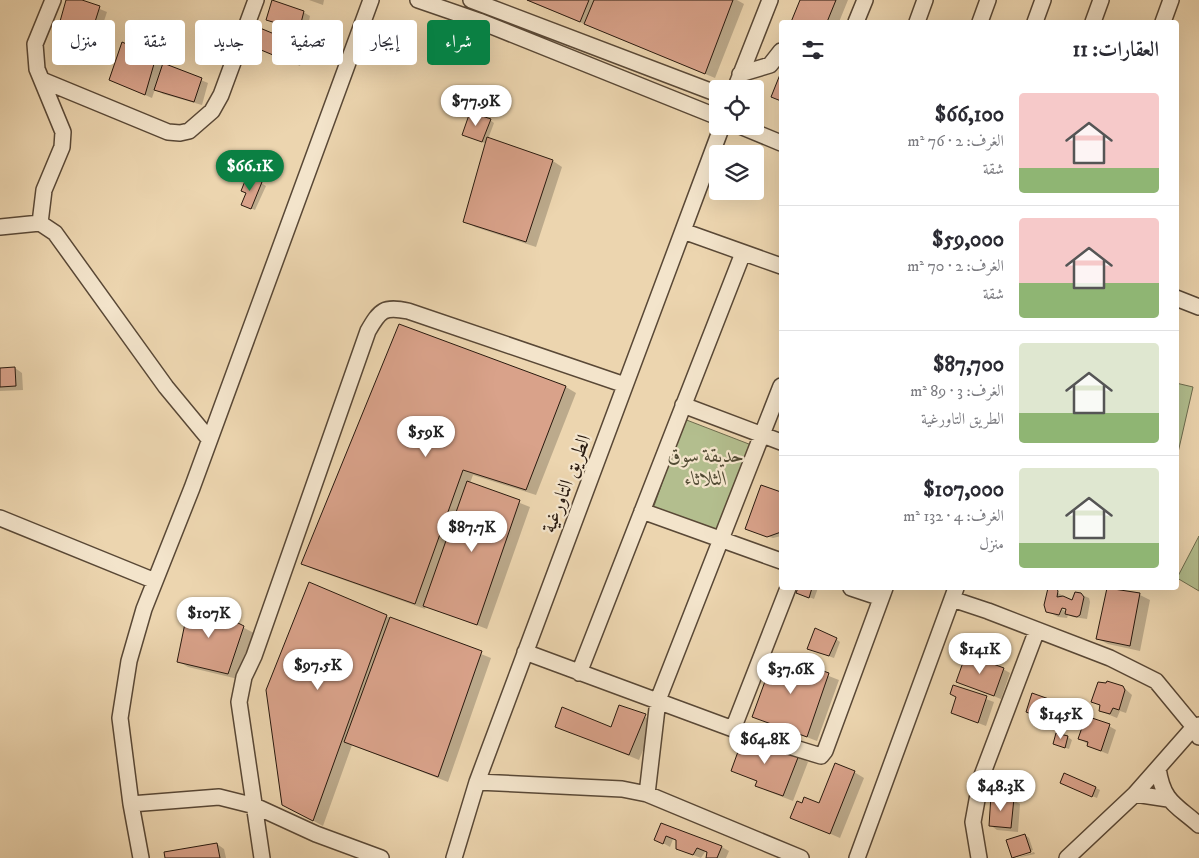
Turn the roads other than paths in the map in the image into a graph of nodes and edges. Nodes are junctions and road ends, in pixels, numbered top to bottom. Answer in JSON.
{"nodes":[{"id":1,"x":53,"y":0,"type":"edge"},
{"id":2,"x":256,"y":0,"type":"edge"},
{"id":3,"x":371,"y":0,"type":"edge"},
{"id":4,"x":418,"y":0,"type":"edge"},
{"id":5,"x":471,"y":0,"type":"edge"},
{"id":6,"x":770,"y":0,"type":"edge"},
{"id":7,"x":865,"y":0,"type":"edge"},
{"id":8,"x":925,"y":0,"type":"edge"},
{"id":9,"x":988,"y":0,"type":"edge"},
{"id":10,"x":1043,"y":0,"type":"edge"},
{"id":11,"x":1100,"y":0,"type":"edge"},
{"id":12,"x":1171,"y":0,"type":"edge"},
{"id":13,"x":857,"y":20,"type":"edge"},
{"id":14,"x":918,"y":20,"type":"edge"},
{"id":15,"x":981,"y":20,"type":"edge"},
{"id":16,"x":1036,"y":20,"type":"edge"},
{"id":17,"x":1093,"y":20,"type":"edge"},
{"id":18,"x":1164,"y":20,"type":"edge"},
{"id":19,"x":779,"y":54,"type":"edge"},
{"id":20,"x":740,"y":74,"type":"junction"},
{"id":21,"x":42,"y":80,"type":"junction"},
{"id":22,"x":738,"y":80,"type":"edge"},
{"id":23,"x":709,"y":91,"type":"edge"},
{"id":24,"x":709,"y":113,"type":"edge"},
{"id":25,"x":719,"y":135,"type":"edge"},
{"id":26,"x":762,"y":135,"type":"edge"},
{"id":27,"x":779,"y":142,"type":"edge"},
{"id":28,"x":40,"y":223,"type":"junction"},
{"id":29,"x":0,"y":227,"type":"edge"},
{"id":30,"x":683,"y":231,"type":"junction"},
{"id":31,"x":743,"y":252,"type":"junction"},
{"id":32,"x":779,"y":265,"type":"edge"},
{"id":33,"x":1179,"y":299,"type":"edge"},
{"id":34,"x":1199,"y":307,"type":"edge"},
{"id":35,"x":625,"y":385,"type":"junction"},
{"id":36,"x":779,"y":391,"type":"edge"},
{"id":37,"x":683,"y":405,"type":"junction"},
{"id":38,"x":761,"y":434,"type":"junction"},
{"id":39,"x":210,"y":439,"type":"junction"},
{"id":40,"x":779,"y":441,"type":"edge"},
{"id":41,"x":642,"y":511,"type":"junction"},
{"id":42,"x":0,"y":518,"type":"edge"},
{"id":43,"x":723,"y":539,"type":"junction"},
{"id":44,"x":779,"y":561,"type":"edge"},
{"id":45,"x":155,"y":581,"type":"junction"},
{"id":46,"x":787,"y":590,"type":"edge"},
{"id":47,"x":864,"y":590,"type":"edge"},
{"id":48,"x":883,"y":593,"type":"edge"},
{"id":49,"x":954,"y":593,"type":"edge"},
{"id":50,"x":1037,"y":630,"type":"junction"},
{"id":51,"x":525,"y":652,"type":"junction"},
{"id":52,"x":579,"y":672,"type":"junction"},
{"id":53,"x":658,"y":700,"type":"junction"},
{"id":54,"x":733,"y":728,"type":"junction"},
{"id":55,"x":1197,"y":729,"type":"edge"},
{"id":56,"x":1158,"y":768,"type":"junction"},
{"id":57,"x":477,"y":782,"type":"junction"},
{"id":58,"x":647,"y":794,"type":"junction"},
{"id":59,"x":1135,"y":794,"type":"junction"},
{"id":60,"x":1168,"y":799,"type":"junction"},
{"id":61,"x":131,"y":804,"type":"junction"},
{"id":62,"x":254,"y":806,"type":"junction"},
{"id":63,"x":1199,"y":825,"type":"edge"},
{"id":64,"x":141,"y":858,"type":"edge"},
{"id":65,"x":262,"y":858,"type":"edge"},
{"id":66,"x":382,"y":858,"type":"edge"},
{"id":67,"x":454,"y":858,"type":"edge"},
{"id":68,"x":801,"y":858,"type":"edge"},
{"id":69,"x":857,"y":858,"type":"edge"},
{"id":70,"x":979,"y":858,"type":"edge"},
{"id":71,"x":1067,"y":858,"type":"edge"}],
"edges":[{"from":1,"to":21,"type":"street"},
{"from":2,"to":21,"type":"street"},
{"from":3,"to":39,"type":"street"},
{"from":4,"to":24,"type":"street"},
{"from":5,"to":23,"type":"street"},
{"from":6,"to":20,"type":"street"},
{"from":7,"to":13,"type":"street"},
{"from":8,"to":14,"type":"street"},
{"from":9,"to":15,"type":"street"},
{"from":10,"to":16,"type":"street"},
{"from":11,"to":17,"type":"street"},
{"from":12,"to":18,"type":"street"},
{"from":19,"to":20,"type":"street"},
{"from":20,"to":22,"type":"street"},
{"from":21,"to":28,"type":"street"},
{"from":25,"to":30,"type":"street","name":"الطريق التاورغية"},
{"from":26,"to":27,"type":"street"},
{"from":28,"to":29,"type":"street"},
{"from":28,"to":39,"type":"street"},
{"from":30,"to":31,"type":"street"},
{"from":30,"to":35,"type":"street","name":"الطريق التاورغية"},
{"from":31,"to":32,"type":"street"},
{"from":31,"to":37,"type":"street"},
{"from":33,"to":34,"type":"street"},
{"from":35,"to":51,"type":"street","name":"الطريق التاورغية"},
{"from":35,"to":62,"type":"street"},
{"from":36,"to":38,"type":"street"},
{"from":37,"to":38,"type":"street"},
{"from":37,"to":41,"type":"street"},
{"from":38,"to":40,"type":"street"},
{"from":38,"to":43,"type":"street"},
{"from":39,"to":45,"type":"street"},
{"from":41,"to":43,"type":"street"},
{"from":41,"to":52,"type":"street"},
{"from":42,"to":45,"type":"street"},
{"from":43,"to":44,"type":"street"},
{"from":43,"to":53,"type":"street"},
{"from":45,"to":61,"type":"street"},
{"from":46,"to":54,"type":"street"},
{"from":47,"to":48,"type":"street"},
{"from":48,"to":54,"type":"street"},
{"from":49,"to":50,"type":"street"},
{"from":49,"to":69,"type":"street"},
{"from":50,"to":55,"type":"street"},
{"from":50,"to":70,"type":"street"},
{"from":51,"to":52,"type":"street"},
{"from":51,"to":57,"type":"street","name":"الطريق التاورغية"},
{"from":52,"to":53,"type":"street"},
{"from":53,"to":54,"type":"street"},
{"from":53,"to":58,"type":"street"},
{"from":55,"to":56,"type":"street"},
{"from":56,"to":59,"type":"street"},
{"from":56,"to":60,"type":"street"},
{"from":57,"to":58,"type":"street"},
{"from":57,"to":67,"type":"street","name":"الطريق التاورغية"},
{"from":58,"to":68,"type":"street"},
{"from":59,"to":60,"type":"street"},
{"from":59,"to":71,"type":"street"},
{"from":60,"to":63,"type":"street"},
{"from":61,"to":62,"type":"street"},
{"from":61,"to":64,"type":"street"},
{"from":62,"to":65,"type":"street"},
{"from":62,"to":66,"type":"street"}]}
